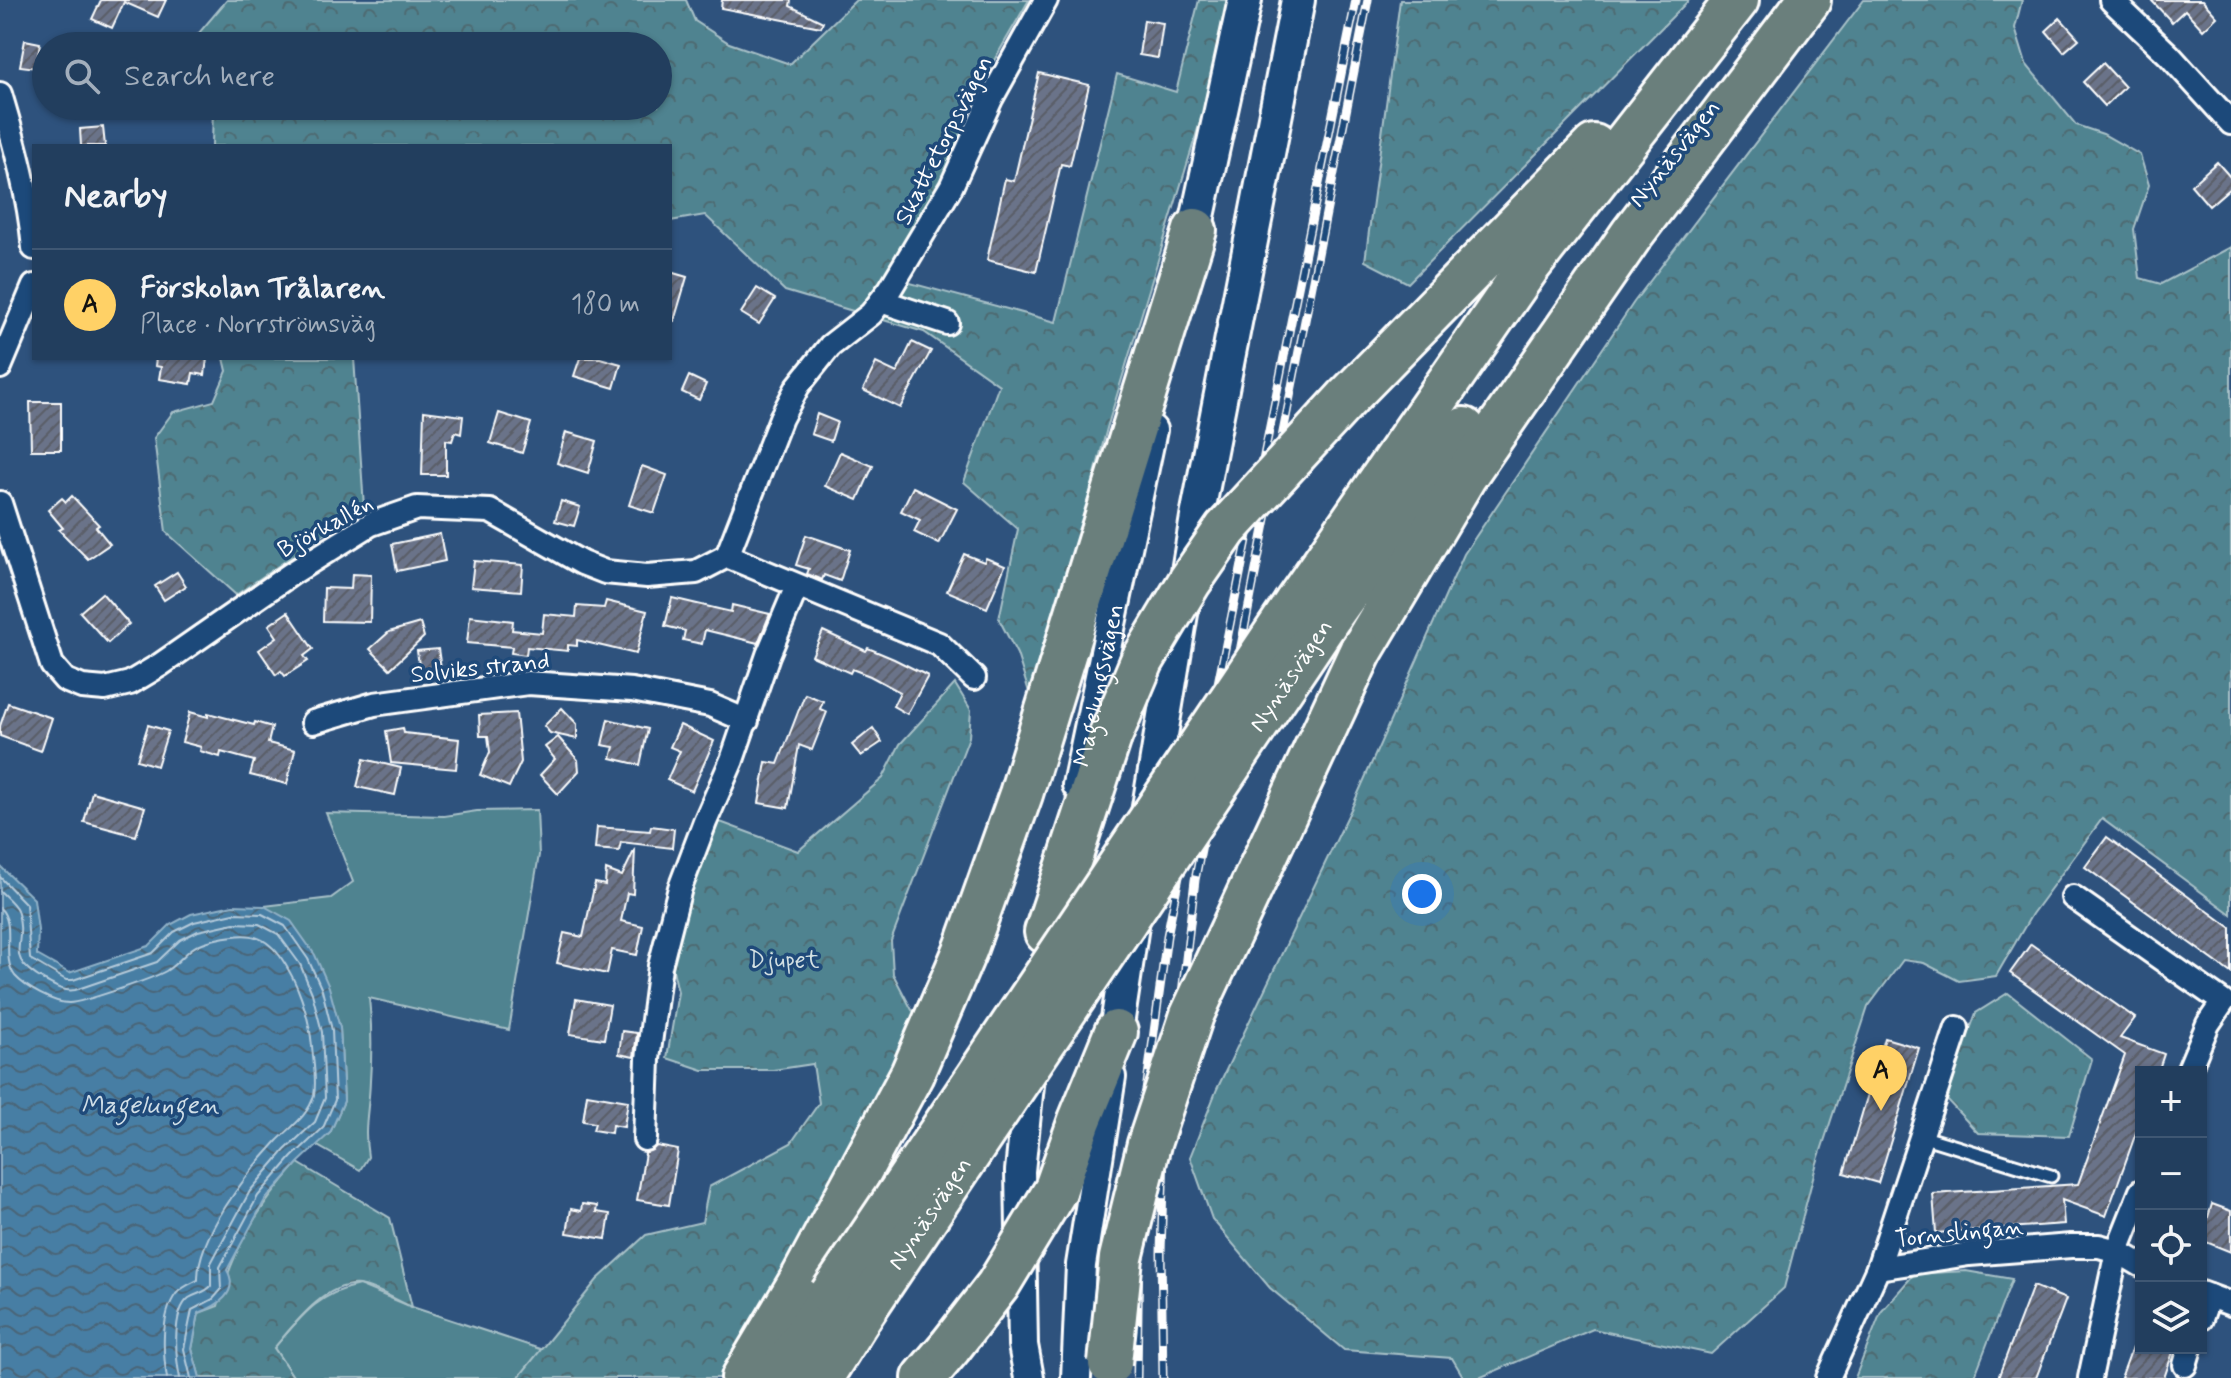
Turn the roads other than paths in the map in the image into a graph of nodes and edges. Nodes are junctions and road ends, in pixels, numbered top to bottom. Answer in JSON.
{"nodes":[{"id":1,"x":1046,"y":0,"type":"edge"},
{"id":2,"x":1245,"y":0,"type":"edge"},
{"id":3,"x":1298,"y":0,"type":"edge"},
{"id":4,"x":1734,"y":0,"type":"edge"},
{"id":5,"x":1798,"y":0,"type":"edge"},
{"id":6,"x":1809,"y":0,"type":"edge"},
{"id":7,"x":2111,"y":0,"type":"edge"},
{"id":8,"x":0,"y":94,"type":"edge"},
{"id":9,"x":2231,"y":123,"type":"edge"},
{"id":10,"x":32,"y":226,"type":"edge"},
{"id":11,"x":1195,"y":230,"type":"junction"},
{"id":12,"x":32,"y":291,"type":"edge"},
{"id":13,"x":881,"y":301,"type":"junction"},
{"id":14,"x":947,"y":323,"type":"dead end"},
{"id":15,"x":0,"y":367,"type":"edge"},
{"id":16,"x":0,"y":503,"type":"edge"},
{"id":17,"x":727,"y":556,"type":"junction"},
{"id":18,"x":797,"y":586,"type":"junction"},
{"id":19,"x":1312,"y":610,"type":"junction"},
{"id":20,"x":974,"y":678,"type":"dead end"},
{"id":21,"x":747,"y":721,"type":"junction"},
{"id":22,"x":313,"y":722,"type":"dead end"},
{"id":23,"x":2073,"y":897,"type":"dead end"},
{"id":24,"x":1046,"y":932,"type":"junction"},
{"id":25,"x":2227,"y":1003,"type":"edge"},
{"id":26,"x":1957,"y":1028,"type":"dead end"},
{"id":27,"x":1116,"y":1032,"type":"junction"},
{"id":28,"x":2190,"y":1066,"type":"edge"},
{"id":29,"x":1921,"y":1136,"type":"junction"},
{"id":30,"x":645,"y":1139,"type":"dead end"},
{"id":31,"x":2051,"y":1176,"type":"dead end"},
{"id":32,"x":2135,"y":1206,"type":"edge"},
{"id":33,"x":2117,"y":1251,"type":"junction"},
{"id":34,"x":2135,"y":1262,"type":"edge"},
{"id":35,"x":1878,"y":1268,"type":"junction"},
{"id":36,"x":831,"y":1296,"type":"junction"},
{"id":37,"x":2207,"y":1296,"type":"edge"},
{"id":38,"x":2231,"y":1304,"type":"edge"},
{"id":39,"x":937,"y":1363,"type":"edge"},
{"id":40,"x":1099,"y":1373,"type":"edge"},
{"id":41,"x":743,"y":1378,"type":"edge"},
{"id":42,"x":777,"y":1378,"type":"edge"},
{"id":43,"x":821,"y":1378,"type":"edge"},
{"id":44,"x":1029,"y":1378,"type":"edge"},
{"id":45,"x":1828,"y":1378,"type":"edge"},
{"id":46,"x":2090,"y":1378,"type":"edge"}],
"edges":[{"from":1,"to":13,"type":"street","name":"Skattetorpsvägen"},
{"from":2,"to":11,"type":"main road","name":"Magelungsvägen"},
{"from":3,"to":27,"type":"main road"},
{"from":4,"to":19,"type":"highway","name":"Nynäsvägen"},
{"from":4,"to":24,"type":"highway","bridge":true},
{"from":5,"to":19,"type":"highway","name":"Nynäsvägen"},
{"from":6,"to":40,"type":"highway","bridge":true},
{"from":7,"to":9,"type":"street"},
{"from":8,"to":10,"type":"street"},
{"from":11,"to":24,"type":"street","name":"Magelungsvägen"},
{"from":11,"to":36,"type":"highway"},
{"from":12,"to":15,"type":"street"},
{"from":13,"to":14,"type":"street"},
{"from":13,"to":17,"type":"street","name":"Skattetorpsvägen"},
{"from":16,"to":17,"type":"street","name":"Björkallén"},
{"from":17,"to":18,"type":"street"},
{"from":18,"to":20,"type":"street"},
{"from":18,"to":21,"type":"street"},
{"from":19,"to":36,"type":"highway","name":"Nynäsvägen","bridge":true},
{"from":21,"to":22,"type":"street","name":"Solviks strand"},
{"from":21,"to":30,"type":"street"},
{"from":23,"to":25,"type":"street"},
{"from":24,"to":44,"type":"street","name":"Magelungsvägen"},
{"from":25,"to":28,"type":"street"},
{"from":26,"to":29,"type":"street"},
{"from":27,"to":39,"type":"highway","bridge":true},
{"from":27,"to":40,"type":"street"},
{"from":29,"to":31,"type":"lane"},
{"from":29,"to":35,"type":"street"},
{"from":32,"to":33,"type":"street"},
{"from":33,"to":34,"type":"street","name":"Tornslingan"},
{"from":33,"to":35,"type":"street","name":"Tornslingan"},
{"from":33,"to":46,"type":"street"},
{"from":35,"to":45,"type":"street","name":"Tornslingan"},
{"from":36,"to":41,"type":"highway"},
{"from":36,"to":42,"type":"highway","name":"Nynäsvägen"},
{"from":36,"to":43,"type":"highway","name":"Nynäsvägen"},
{"from":37,"to":38,"type":"street"}]}
